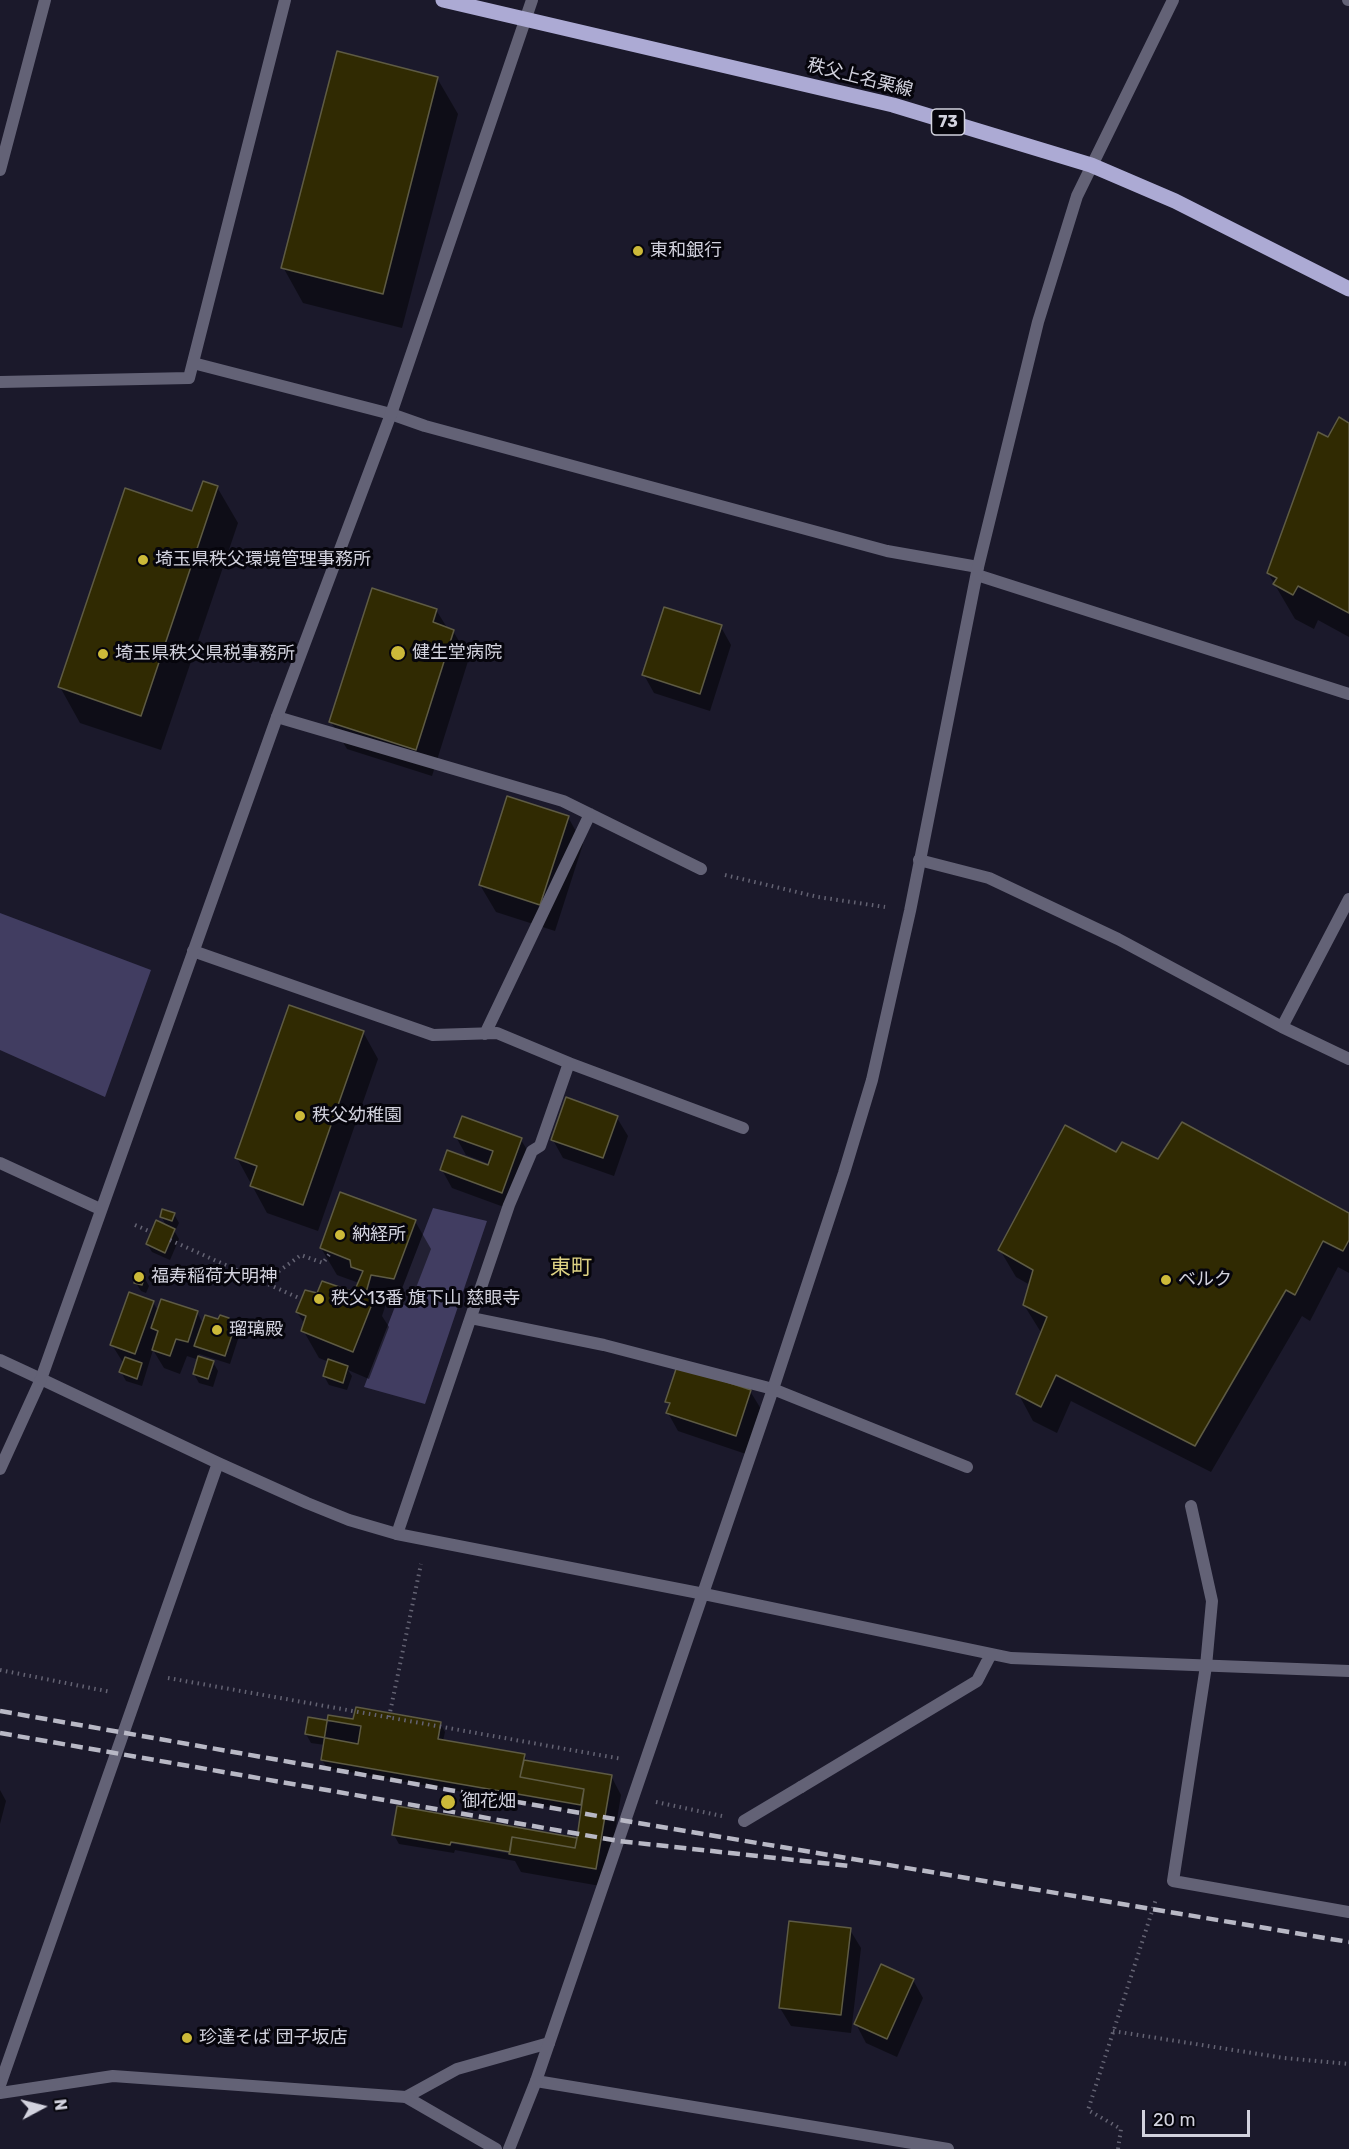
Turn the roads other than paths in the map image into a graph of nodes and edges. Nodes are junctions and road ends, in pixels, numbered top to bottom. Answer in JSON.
{"nodes":[{"id":1,"x":45,"y":0,"type":"edge"},
{"id":2,"x":285,"y":0,"type":"edge"},
{"id":3,"x":443,"y":0,"type":"edge"},
{"id":4,"x":532,"y":0,"type":"edge"},
{"id":5,"x":1173,"y":0,"type":"edge"},
{"id":6,"x":524,"y":20,"type":"junction"},
{"id":7,"x":1091,"y":165,"type":"junction"},
{"id":8,"x":0,"y":170,"type":"edge"},
{"id":9,"x":1349,"y":289,"type":"edge"},
{"id":10,"x":193,"y":363,"type":"junction"},
{"id":11,"x":0,"y":382,"type":"edge"},
{"id":12,"x":391,"y":414,"type":"junction"},
{"id":13,"x":977,"y":571,"type":"junction"},
{"id":14,"x":1349,"y":694,"type":"edge"},
{"id":15,"x":277,"y":717,"type":"junction"},
{"id":16,"x":590,"y":814,"type":"junction"},
{"id":17,"x":919,"y":860,"type":"junction"},
{"id":18,"x":701,"y":869,"type":"road end"},
{"id":19,"x":1349,"y":899,"type":"edge"},
{"id":20,"x":193,"y":951,"type":"junction"},
{"id":21,"x":1282,"y":1027,"type":"junction"},
{"id":22,"x":485,"y":1034,"type":"junction"},
{"id":23,"x":1349,"y":1059,"type":"edge"},
{"id":24,"x":569,"y":1064,"type":"junction"},
{"id":25,"x":743,"y":1128,"type":"dead end"},
{"id":26,"x":0,"y":1163,"type":"edge"},
{"id":27,"x":100,"y":1209,"type":"junction"},
{"id":28,"x":471,"y":1318,"type":"junction"},
{"id":29,"x":0,"y":1360,"type":"edge"},
{"id":30,"x":41,"y":1379,"type":"junction"},
{"id":31,"x":773,"y":1389,"type":"junction"},
{"id":32,"x":218,"y":1463,"type":"junction"},
{"id":33,"x":967,"y":1467,"type":"dead end"},
{"id":34,"x":0,"y":1469,"type":"edge"},
{"id":35,"x":1191,"y":1506,"type":"dead end"},
{"id":36,"x":397,"y":1534,"type":"junction"},
{"id":37,"x":704,"y":1594,"type":"junction"},
{"id":38,"x":991,"y":1654,"type":"junction"},
{"id":39,"x":1206,"y":1666,"type":"junction"},
{"id":40,"x":1349,"y":1671,"type":"edge"},
{"id":41,"x":744,"y":1821,"type":"road end"},
{"id":42,"x":1349,"y":1912,"type":"edge"},
{"id":43,"x":549,"y":2043,"type":"junction"},
{"id":44,"x":536,"y":2081,"type":"junction"},
{"id":45,"x":0,"y":2085,"type":"edge"},
{"id":46,"x":0,"y":2093,"type":"edge"},
{"id":47,"x":406,"y":2097,"type":"junction"},
{"id":48,"x":896,"y":2144,"type":"edge"},
{"id":49,"x":496,"y":2149,"type":"edge"},
{"id":50,"x":509,"y":2149,"type":"edge"},
{"id":51,"x":948,"y":2149,"type":"edge"}],
"edges":[{"from":1,"to":8,"type":"street"},
{"from":2,"to":10,"type":"street"},
{"from":3,"to":6,"type":"main road","name":"秩父上名栗線","number":"73"},
{"from":4,"to":6,"type":"street"},
{"from":5,"to":7,"type":"street"},
{"from":6,"to":7,"type":"main road","name":"秩父上名栗線","number":"73"},
{"from":6,"to":12,"type":"street"},
{"from":7,"to":9,"type":"main road","name":"秩父上名栗線","number":"73"},
{"from":7,"to":13,"type":"street"},
{"from":10,"to":11,"type":"street"},
{"from":10,"to":12,"type":"street"},
{"from":12,"to":13,"type":"street"},
{"from":12,"to":15,"type":"street"},
{"from":13,"to":14,"type":"street"},
{"from":13,"to":17,"type":"street"},
{"from":15,"to":16,"type":"street"},
{"from":15,"to":20,"type":"street"},
{"from":16,"to":18,"type":"street"},
{"from":16,"to":22,"type":"street"},
{"from":17,"to":21,"type":"street"},
{"from":17,"to":31,"type":"street"},
{"from":19,"to":21,"type":"street"},
{"from":20,"to":22,"type":"street"},
{"from":20,"to":27,"type":"street"},
{"from":21,"to":23,"type":"street"},
{"from":22,"to":24,"type":"street"},
{"from":24,"to":25,"type":"street"},
{"from":24,"to":28,"type":"street"},
{"from":26,"to":27,"type":"street"},
{"from":27,"to":30,"type":"street"},
{"from":28,"to":31,"type":"street"},
{"from":28,"to":36,"type":"street"},
{"from":29,"to":30,"type":"street"},
{"from":30,"to":32,"type":"street"},
{"from":30,"to":34,"type":"street"},
{"from":31,"to":33,"type":"street"},
{"from":31,"to":37,"type":"street"},
{"from":32,"to":36,"type":"street"},
{"from":32,"to":45,"type":"street"},
{"from":35,"to":39,"type":"street"},
{"from":36,"to":37,"type":"street"},
{"from":37,"to":38,"type":"street"},
{"from":37,"to":43,"type":"street"},
{"from":38,"to":39,"type":"street"},
{"from":38,"to":41,"type":"street"},
{"from":39,"to":40,"type":"street"},
{"from":39,"to":42,"type":"street"},
{"from":43,"to":44,"type":"street"},
{"from":43,"to":47,"type":"street"},
{"from":44,"to":48,"type":"street"},
{"from":44,"to":50,"type":"street"},
{"from":46,"to":47,"type":"street"},
{"from":47,"to":49,"type":"street"},
{"from":48,"to":51,"type":"street"}]}
